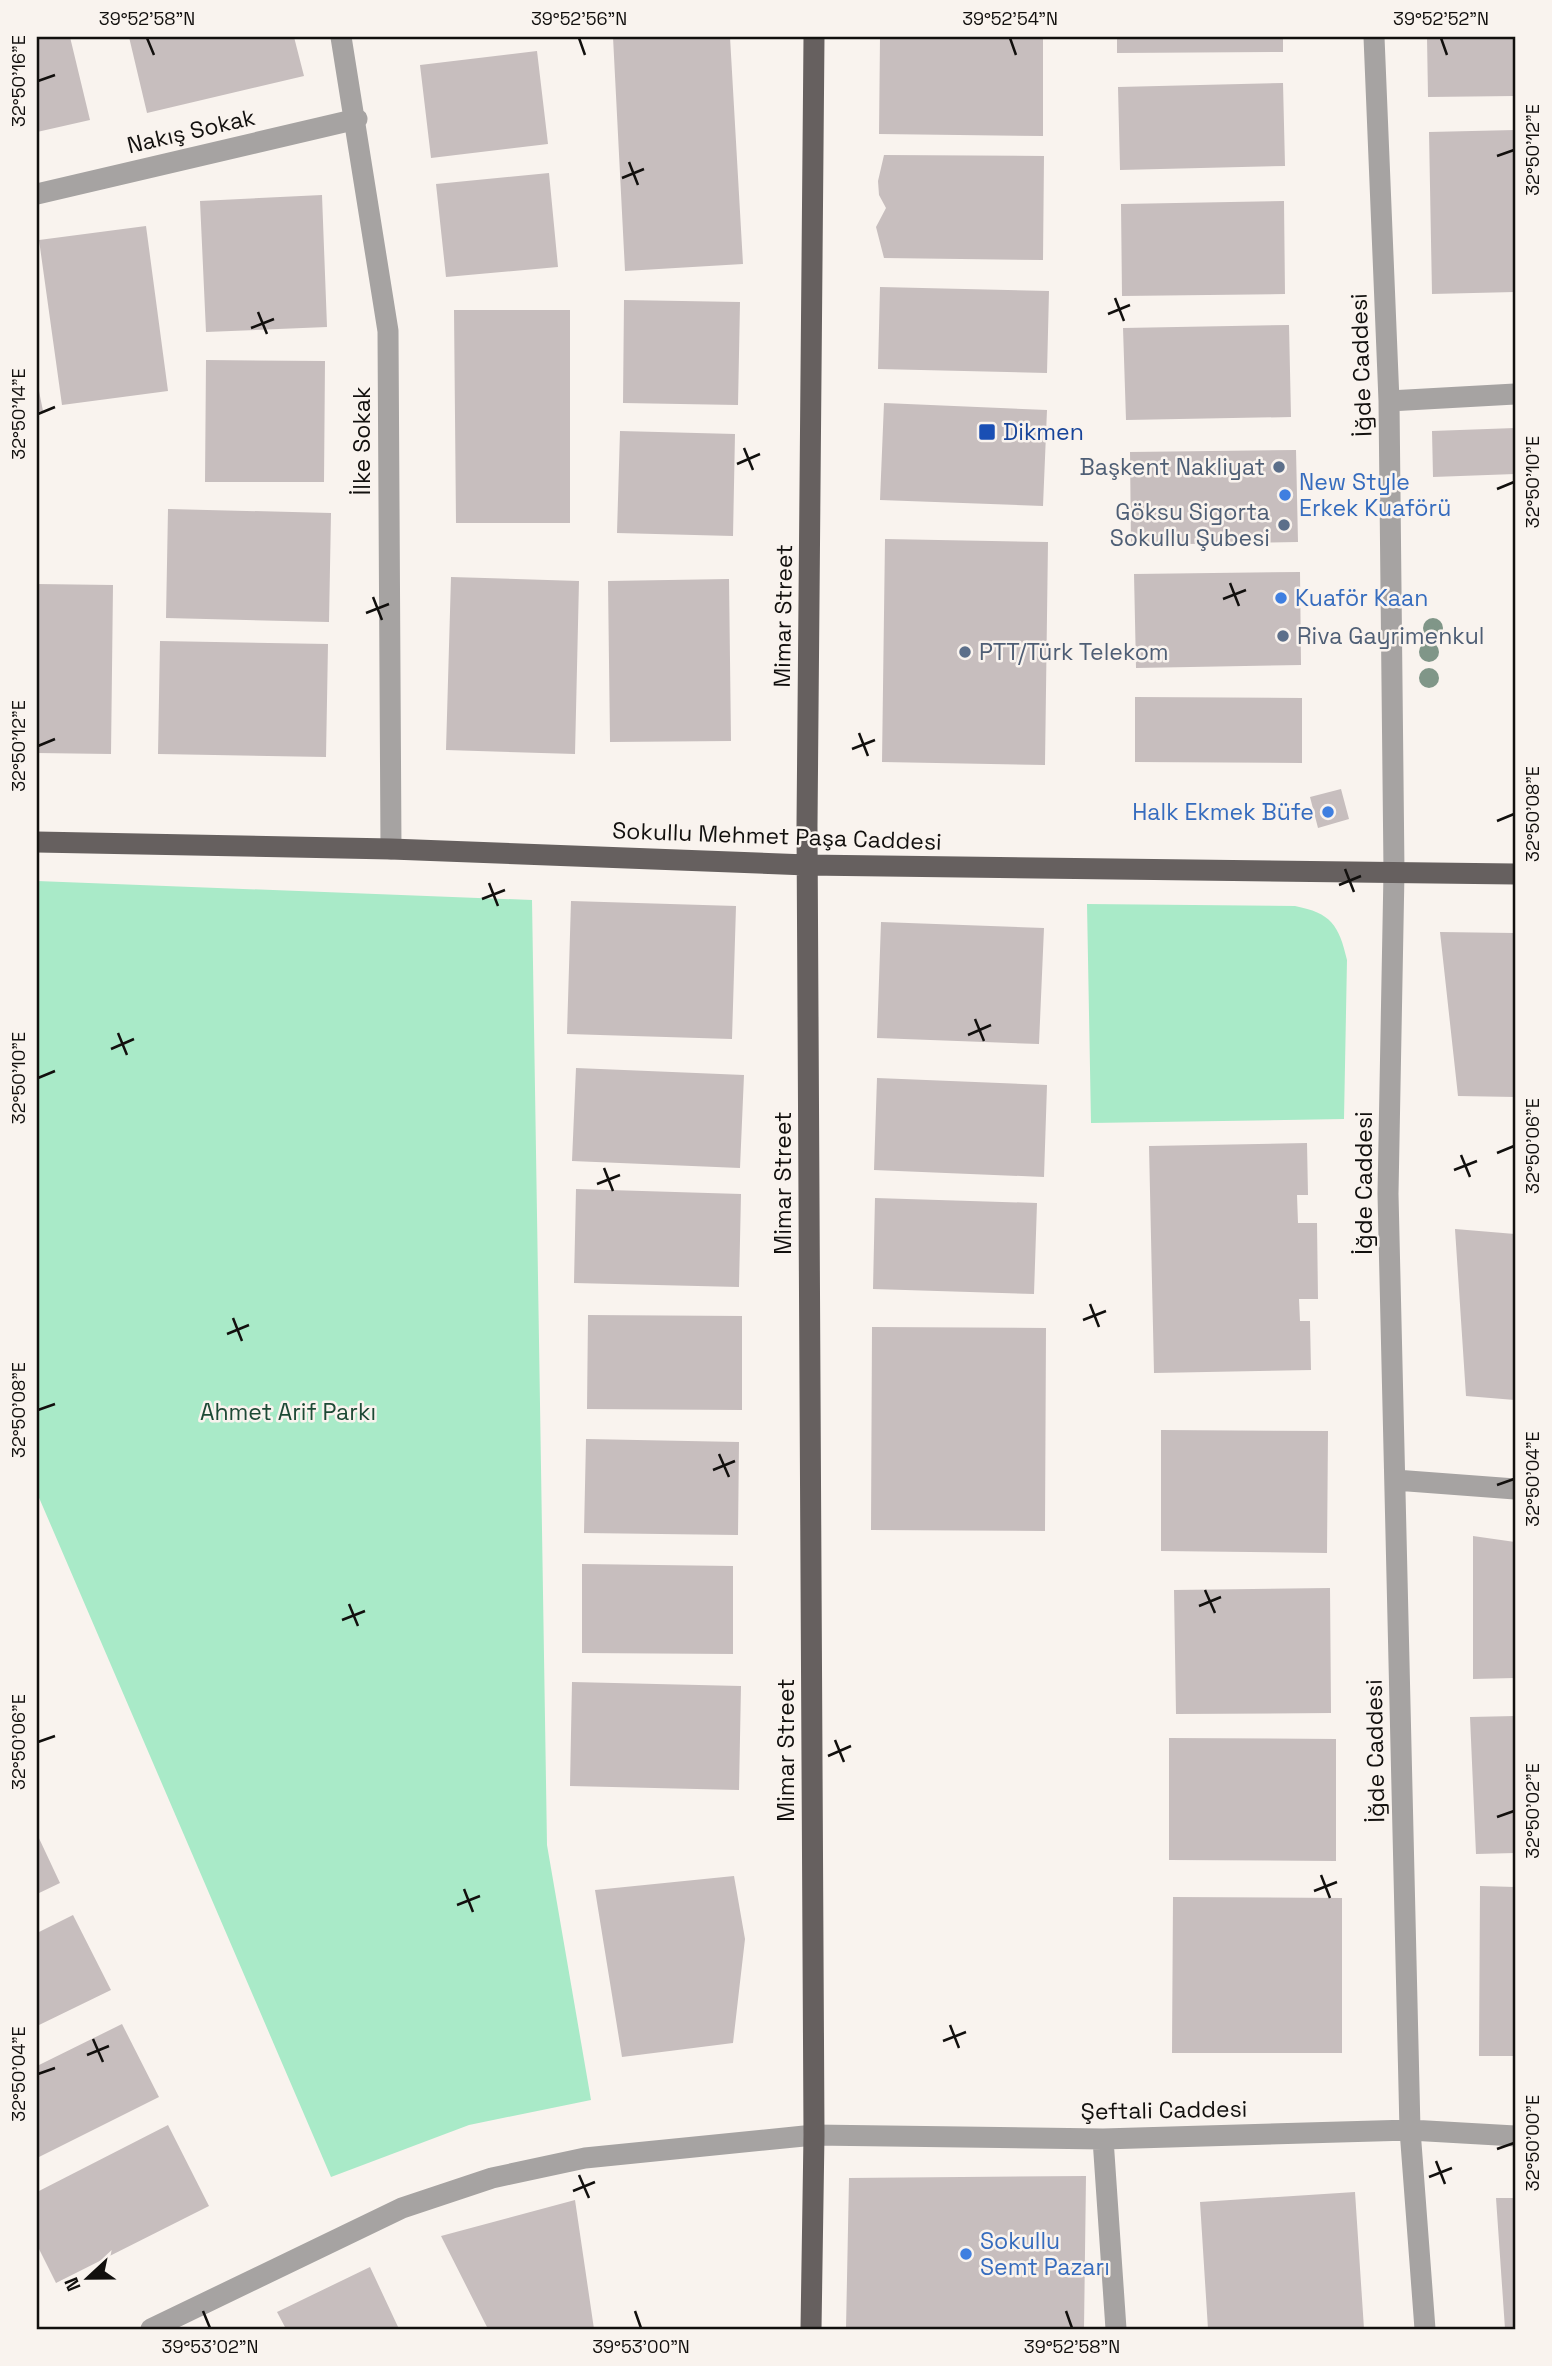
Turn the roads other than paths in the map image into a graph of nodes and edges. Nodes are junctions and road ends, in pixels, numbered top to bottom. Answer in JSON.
{"nodes":[{"id":1,"x":341,"y":37,"type":"edge"},
{"id":2,"x":814,"y":37,"type":"edge"},
{"id":3,"x":1374,"y":37,"type":"edge"},
{"id":4,"x":357,"y":120,"type":"junction"},
{"id":5,"x":37,"y":194,"type":"edge"},
{"id":6,"x":1515,"y":394,"type":"edge"},
{"id":7,"x":1390,"y":401,"type":"junction"},
{"id":8,"x":37,"y":842,"type":"edge"},
{"id":9,"x":391,"y":849,"type":"junction"},
{"id":10,"x":807,"y":865,"type":"junction"},
{"id":11,"x":1394,"y":872,"type":"junction"},
{"id":12,"x":1515,"y":874,"type":"edge"},
{"id":13,"x":1395,"y":1480,"type":"junction"},
{"id":14,"x":1515,"y":1489,"type":"edge"},
{"id":15,"x":1410,"y":2130,"type":"junction"},
{"id":16,"x":814,"y":2135,"type":"junction"},
{"id":17,"x":1515,"y":2136,"type":"edge"},
{"id":18,"x":1103,"y":2139,"type":"junction"},
{"id":19,"x":151,"y":2329,"type":"edge"},
{"id":20,"x":811,"y":2329,"type":"edge"},
{"id":21,"x":1116,"y":2329,"type":"edge"},
{"id":22,"x":1426,"y":2329,"type":"edge"}],
"edges":[{"from":1,"to":4,"type":"street","name":"İlke Sokak"},
{"from":2,"to":10,"type":"main road","name":"Mimar Street"},
{"from":3,"to":7,"type":"street","name":"İğde Caddesi"},
{"from":4,"to":5,"type":"street","name":"Nakış Sokak"},
{"from":4,"to":9,"type":"street","name":"İlke Sokak"},
{"from":6,"to":7,"type":"street"},
{"from":7,"to":11,"type":"street","name":"İğde Caddesi"},
{"from":8,"to":9,"type":"main road","name":"Sokullu Mehmet Paşa Caddesi"},
{"from":9,"to":10,"type":"main road","name":"Sokullu Mehmet Paşa Caddesi"},
{"from":10,"to":11,"type":"main road","name":"Sokullu Mehmet Paşa Caddesi"},
{"from":10,"to":16,"type":"main road","name":"Mimar Street"},
{"from":11,"to":12,"type":"main road","name":"Sokullu Mehmet Paşa Caddesi"},
{"from":11,"to":13,"type":"street","name":"İğde Caddesi"},
{"from":13,"to":14,"type":"street"},
{"from":13,"to":15,"type":"street","name":"İğde Caddesi"},
{"from":15,"to":17,"type":"street","name":"Şeftali Caddesi"},
{"from":15,"to":18,"type":"street","name":"Şeftali Caddesi"},
{"from":15,"to":22,"type":"street","name":"İğde Caddesi"},
{"from":16,"to":18,"type":"street","name":"Şeftali Caddesi"},
{"from":16,"to":19,"type":"street","name":"Şeftali Caddesi"},
{"from":16,"to":20,"type":"main road","name":"Mimar Street"},
{"from":18,"to":21,"type":"street"}]}
